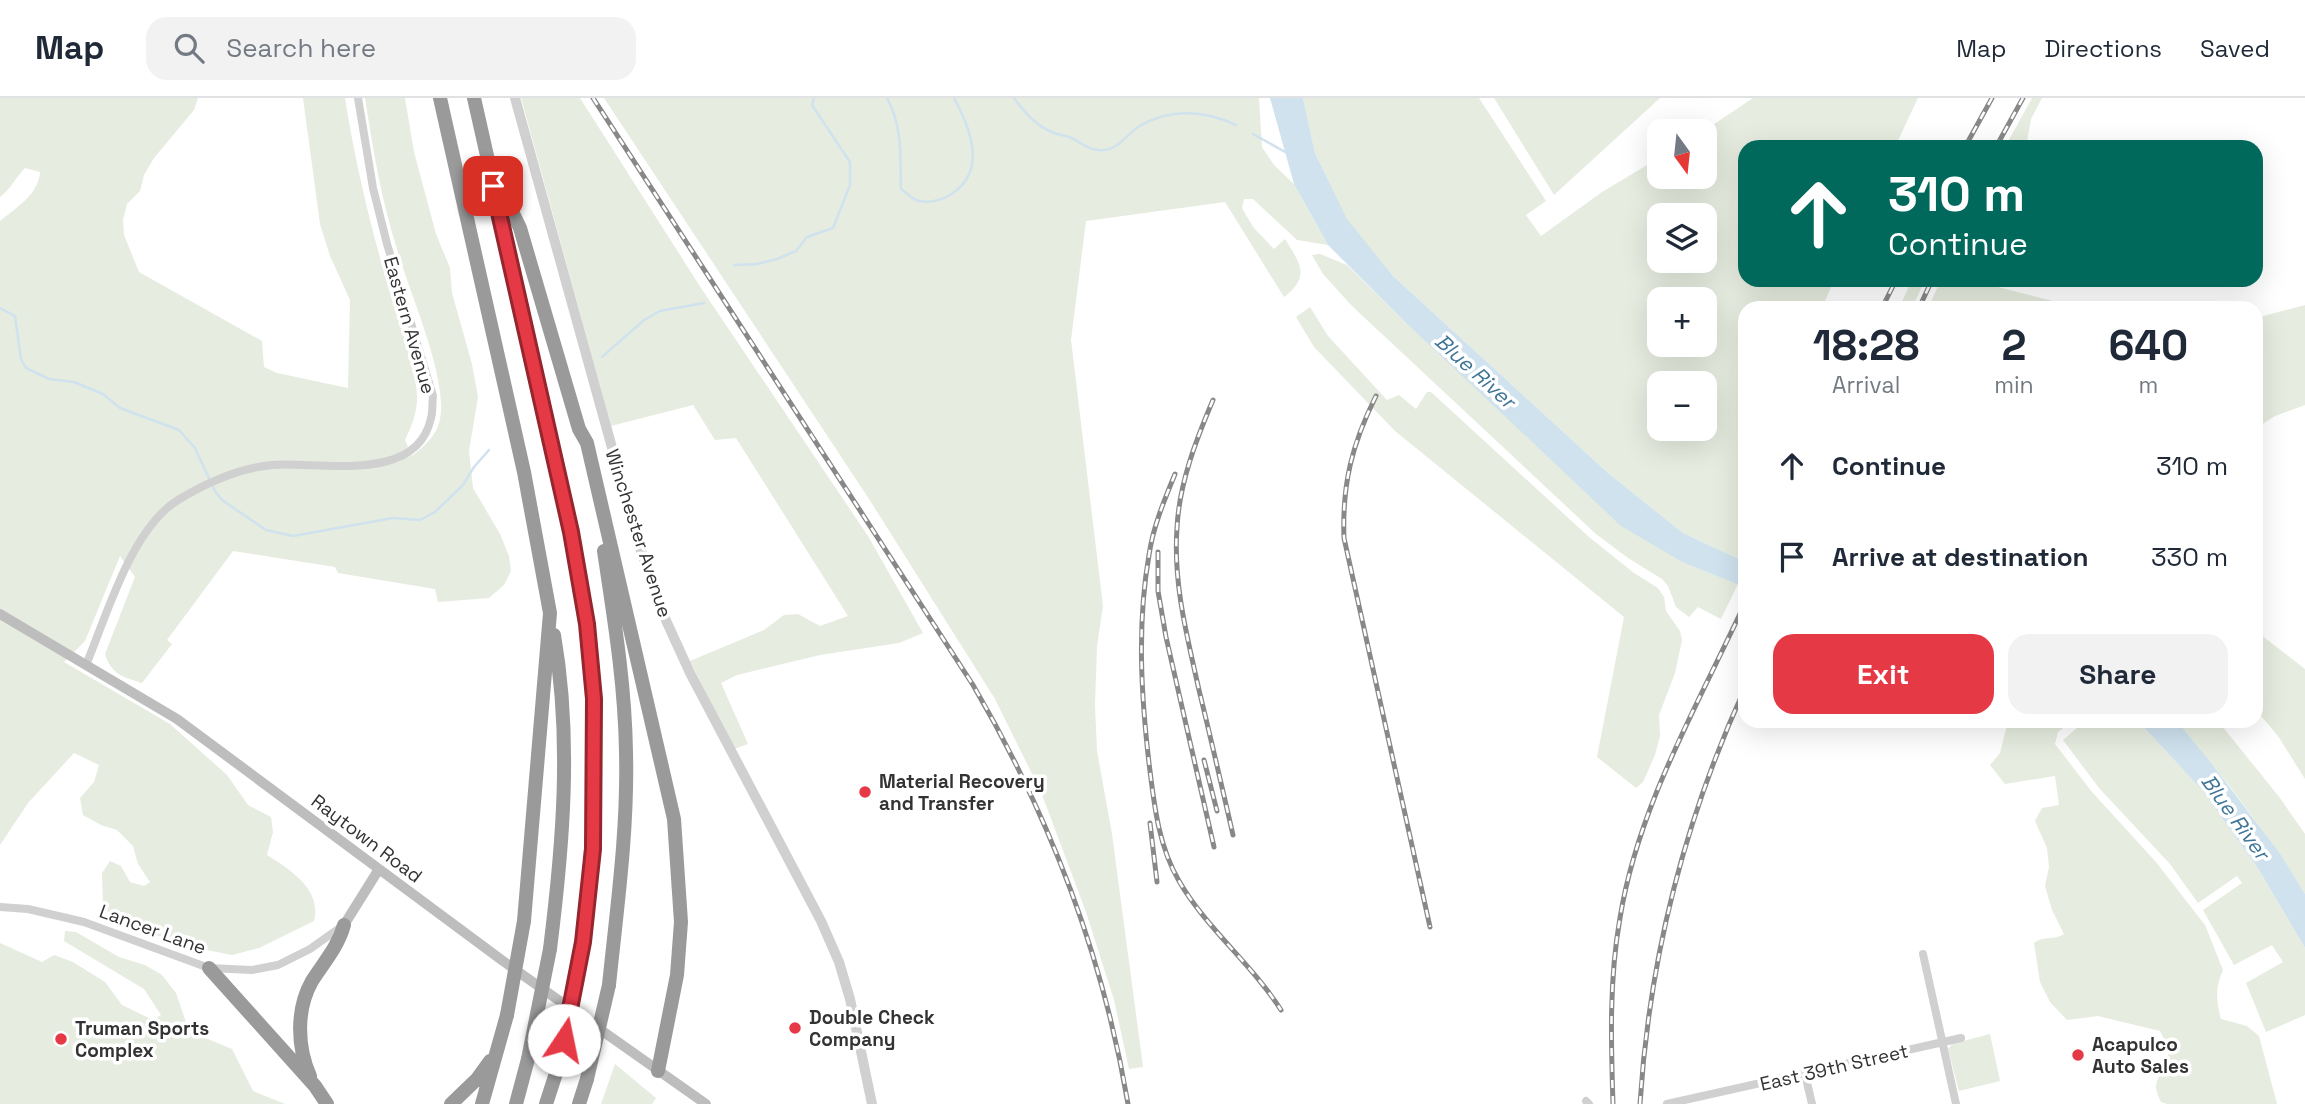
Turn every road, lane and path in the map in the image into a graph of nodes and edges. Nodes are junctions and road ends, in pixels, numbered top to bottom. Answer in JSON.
{"nodes":[{"id":1,"x":358,"y":98,"type":"edge"},
{"id":2,"x":440,"y":98,"type":"edge"},
{"id":3,"x":474,"y":98,"type":"edge"},
{"id":4,"x":515,"y":98,"type":"edge"},
{"id":5,"x":487,"y":159,"type":"junction"},
{"id":6,"x":579,"y":429,"type":"junction"},
{"id":7,"x":550,"y":613,"type":"junction"},
{"id":8,"x":0,"y":614,"type":"edge"},
{"id":9,"x":86,"y":665,"type":"junction"},
{"id":10,"x":379,"y":869,"type":"junction"},
{"id":11,"x":0,"y":907,"type":"edge"},
{"id":12,"x":344,"y":925,"type":"junction"},
{"id":13,"x":1923,"y":954,"type":"dead end"},
{"id":14,"x":209,"y":968,"type":"junction"},
{"id":15,"x":1961,"y":1038,"type":"dead end"},
{"id":16,"x":1942,"y":1043,"type":"junction"},
{"id":17,"x":495,"y":1054,"type":"junction"},
{"id":18,"x":658,"y":1071,"type":"junction"},
{"id":19,"x":1805,"y":1074,"type":"junction"},
{"id":20,"x":315,"y":1086,"type":"junction"},
{"id":21,"x":1676,"y":1103,"type":"edge"},
{"id":22,"x":327,"y":1104,"type":"edge"},
{"id":23,"x":452,"y":1104,"type":"edge"},
{"id":24,"x":482,"y":1104,"type":"edge"},
{"id":25,"x":516,"y":1104,"type":"edge"},
{"id":26,"x":546,"y":1104,"type":"edge"},
{"id":27,"x":579,"y":1104,"type":"edge"},
{"id":28,"x":705,"y":1104,"type":"edge"},
{"id":29,"x":872,"y":1104,"type":"edge"},
{"id":30,"x":1667,"y":1104,"type":"edge"},
{"id":31,"x":1812,"y":1104,"type":"edge"},
{"id":32,"x":1956,"y":1104,"type":"edge"}],
"edges":[{"from":1,"to":9,"type":"street","name":"Eastern Avenue"},
{"from":2,"to":7,"type":"highway"},
{"from":3,"to":5,"type":"highway"},
{"from":4,"to":29,"type":"street","name":"Winchester Avenue"},
{"from":5,"to":6,"type":"highway"},
{"from":5,"to":26,"type":"highway","bridge":true},
{"from":6,"to":18,"type":"highway"},
{"from":6,"to":27,"type":"highway","bridge":true},
{"from":7,"to":17,"type":"highway","bridge":true},
{"from":7,"to":25,"type":"highway","bridge":true},
{"from":8,"to":9,"type":"main road","name":"Raytown Road"},
{"from":9,"to":10,"type":"main road","name":"Raytown Road"},
{"from":10,"to":12,"type":"main road","name":"Lancer Lane"},
{"from":10,"to":18,"type":"main road","name":"Raytown Road"},
{"from":11,"to":14,"type":"street","name":"Lancer Lane"},
{"from":12,"to":14,"type":"street","name":"Lancer Lane"},
{"from":12,"to":20,"type":"highway"},
{"from":13,"to":16,"type":"street"},
{"from":14,"to":20,"type":"highway"},
{"from":15,"to":16,"type":"street","name":"East 39th Street"},
{"from":16,"to":19,"type":"street","name":"East 39th Street"},
{"from":16,"to":32,"type":"street"},
{"from":17,"to":23,"type":"highway"},
{"from":17,"to":24,"type":"highway"},
{"from":18,"to":28,"type":"main road","name":"Raytown Road"},
{"from":19,"to":21,"type":"street","name":"East 39th Street"},
{"from":19,"to":31,"type":"street"},
{"from":20,"to":22,"type":"highway"},
{"from":21,"to":30,"type":"street","name":"East 39th Street"}]}
